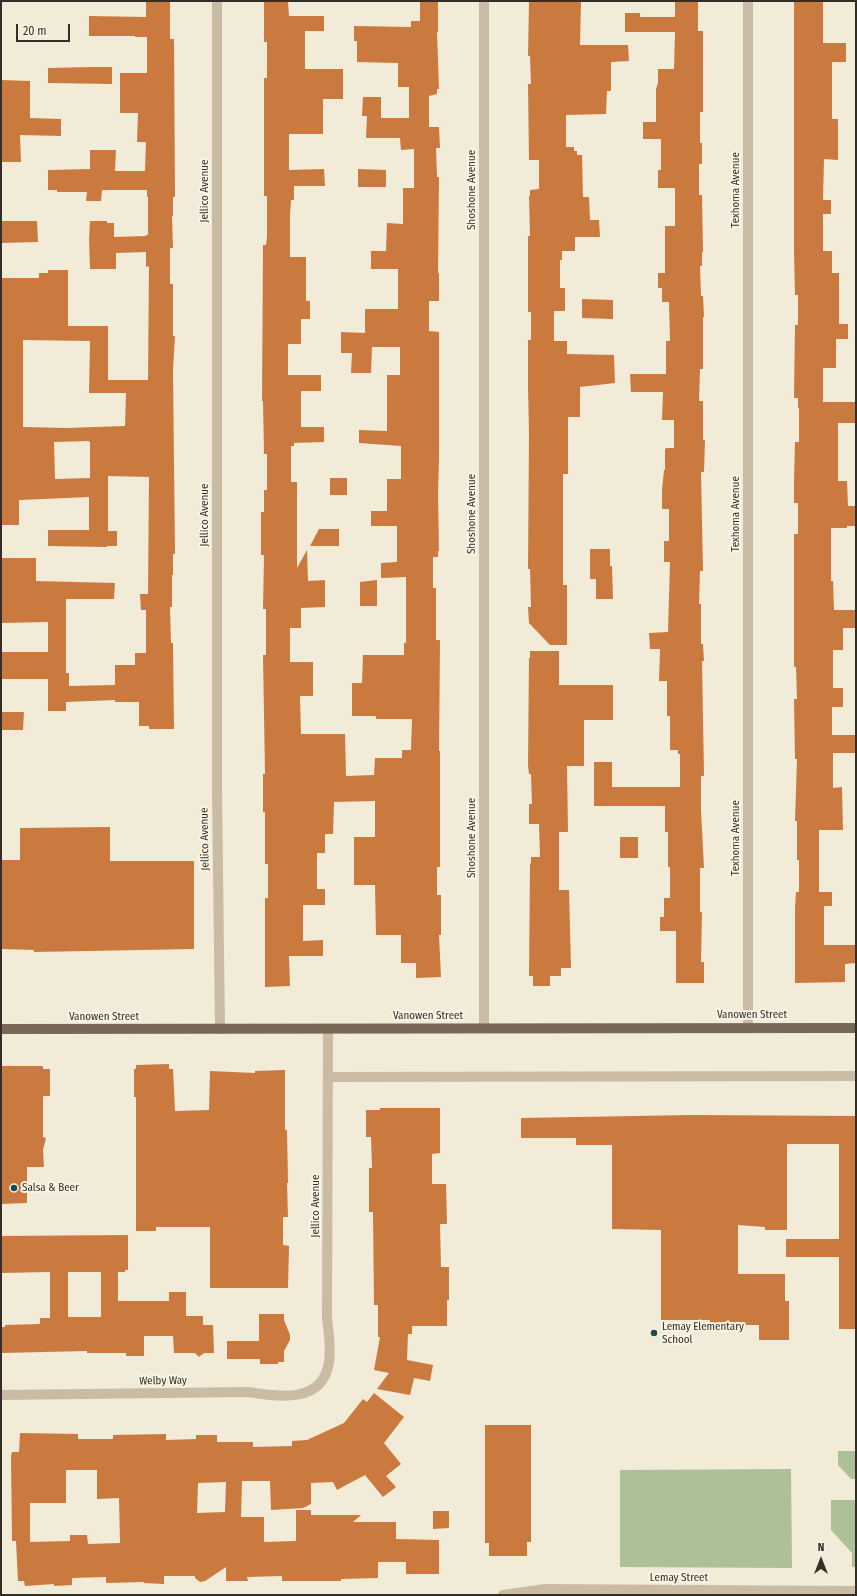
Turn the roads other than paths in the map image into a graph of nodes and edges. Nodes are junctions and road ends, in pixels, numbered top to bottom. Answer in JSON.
{"nodes":[{"id":1,"x":217,"y":1,"type":"edge"},
{"id":2,"x":484,"y":1,"type":"edge"},
{"id":3,"x":748,"y":1,"type":"edge"},
{"id":4,"x":748,"y":1027,"type":"junction"},
{"id":5,"x":484,"y":1028,"type":"junction"},
{"id":6,"x":856,"y":1028,"type":"edge"},
{"id":7,"x":1,"y":1029,"type":"edge"},
{"id":8,"x":220,"y":1029,"type":"junction"},
{"id":9,"x":328,"y":1029,"type":"junction"},
{"id":10,"x":856,"y":1076,"type":"edge"},
{"id":11,"x":328,"y":1077,"type":"junction"},
{"id":12,"x":321,"y":1382,"type":"joint"},
{"id":13,"x":1,"y":1395,"type":"edge"},
{"id":14,"x":856,"y":1591,"type":"edge"},
{"id":15,"x":503,"y":1595,"type":"edge"}],
"edges":[{"from":1,"to":8,"type":"street","name":"Jellico Avenue"},
{"from":2,"to":5,"type":"street","name":"Shoshone Avenue"},
{"from":3,"to":4,"type":"street","name":"Texhoma Avenue"},
{"from":4,"to":5,"type":"main road","name":"Vanowen Street"},
{"from":4,"to":6,"type":"main road","name":"Vanowen Street"},
{"from":5,"to":9,"type":"main road","name":"Vanowen Street"},
{"from":7,"to":8,"type":"main road","name":"Vanowen Street"},
{"from":8,"to":9,"type":"main road","name":"Vanowen Street"},
{"from":9,"to":11,"type":"street","name":"Jellico Avenue"},
{"from":10,"to":11,"type":"street"},
{"from":11,"to":12,"type":"street","name":"Jellico Avenue"},
{"from":12,"to":13,"type":"street","name":"Welby Way"},
{"from":14,"to":15,"type":"street","name":"Lemay Street"}]}
